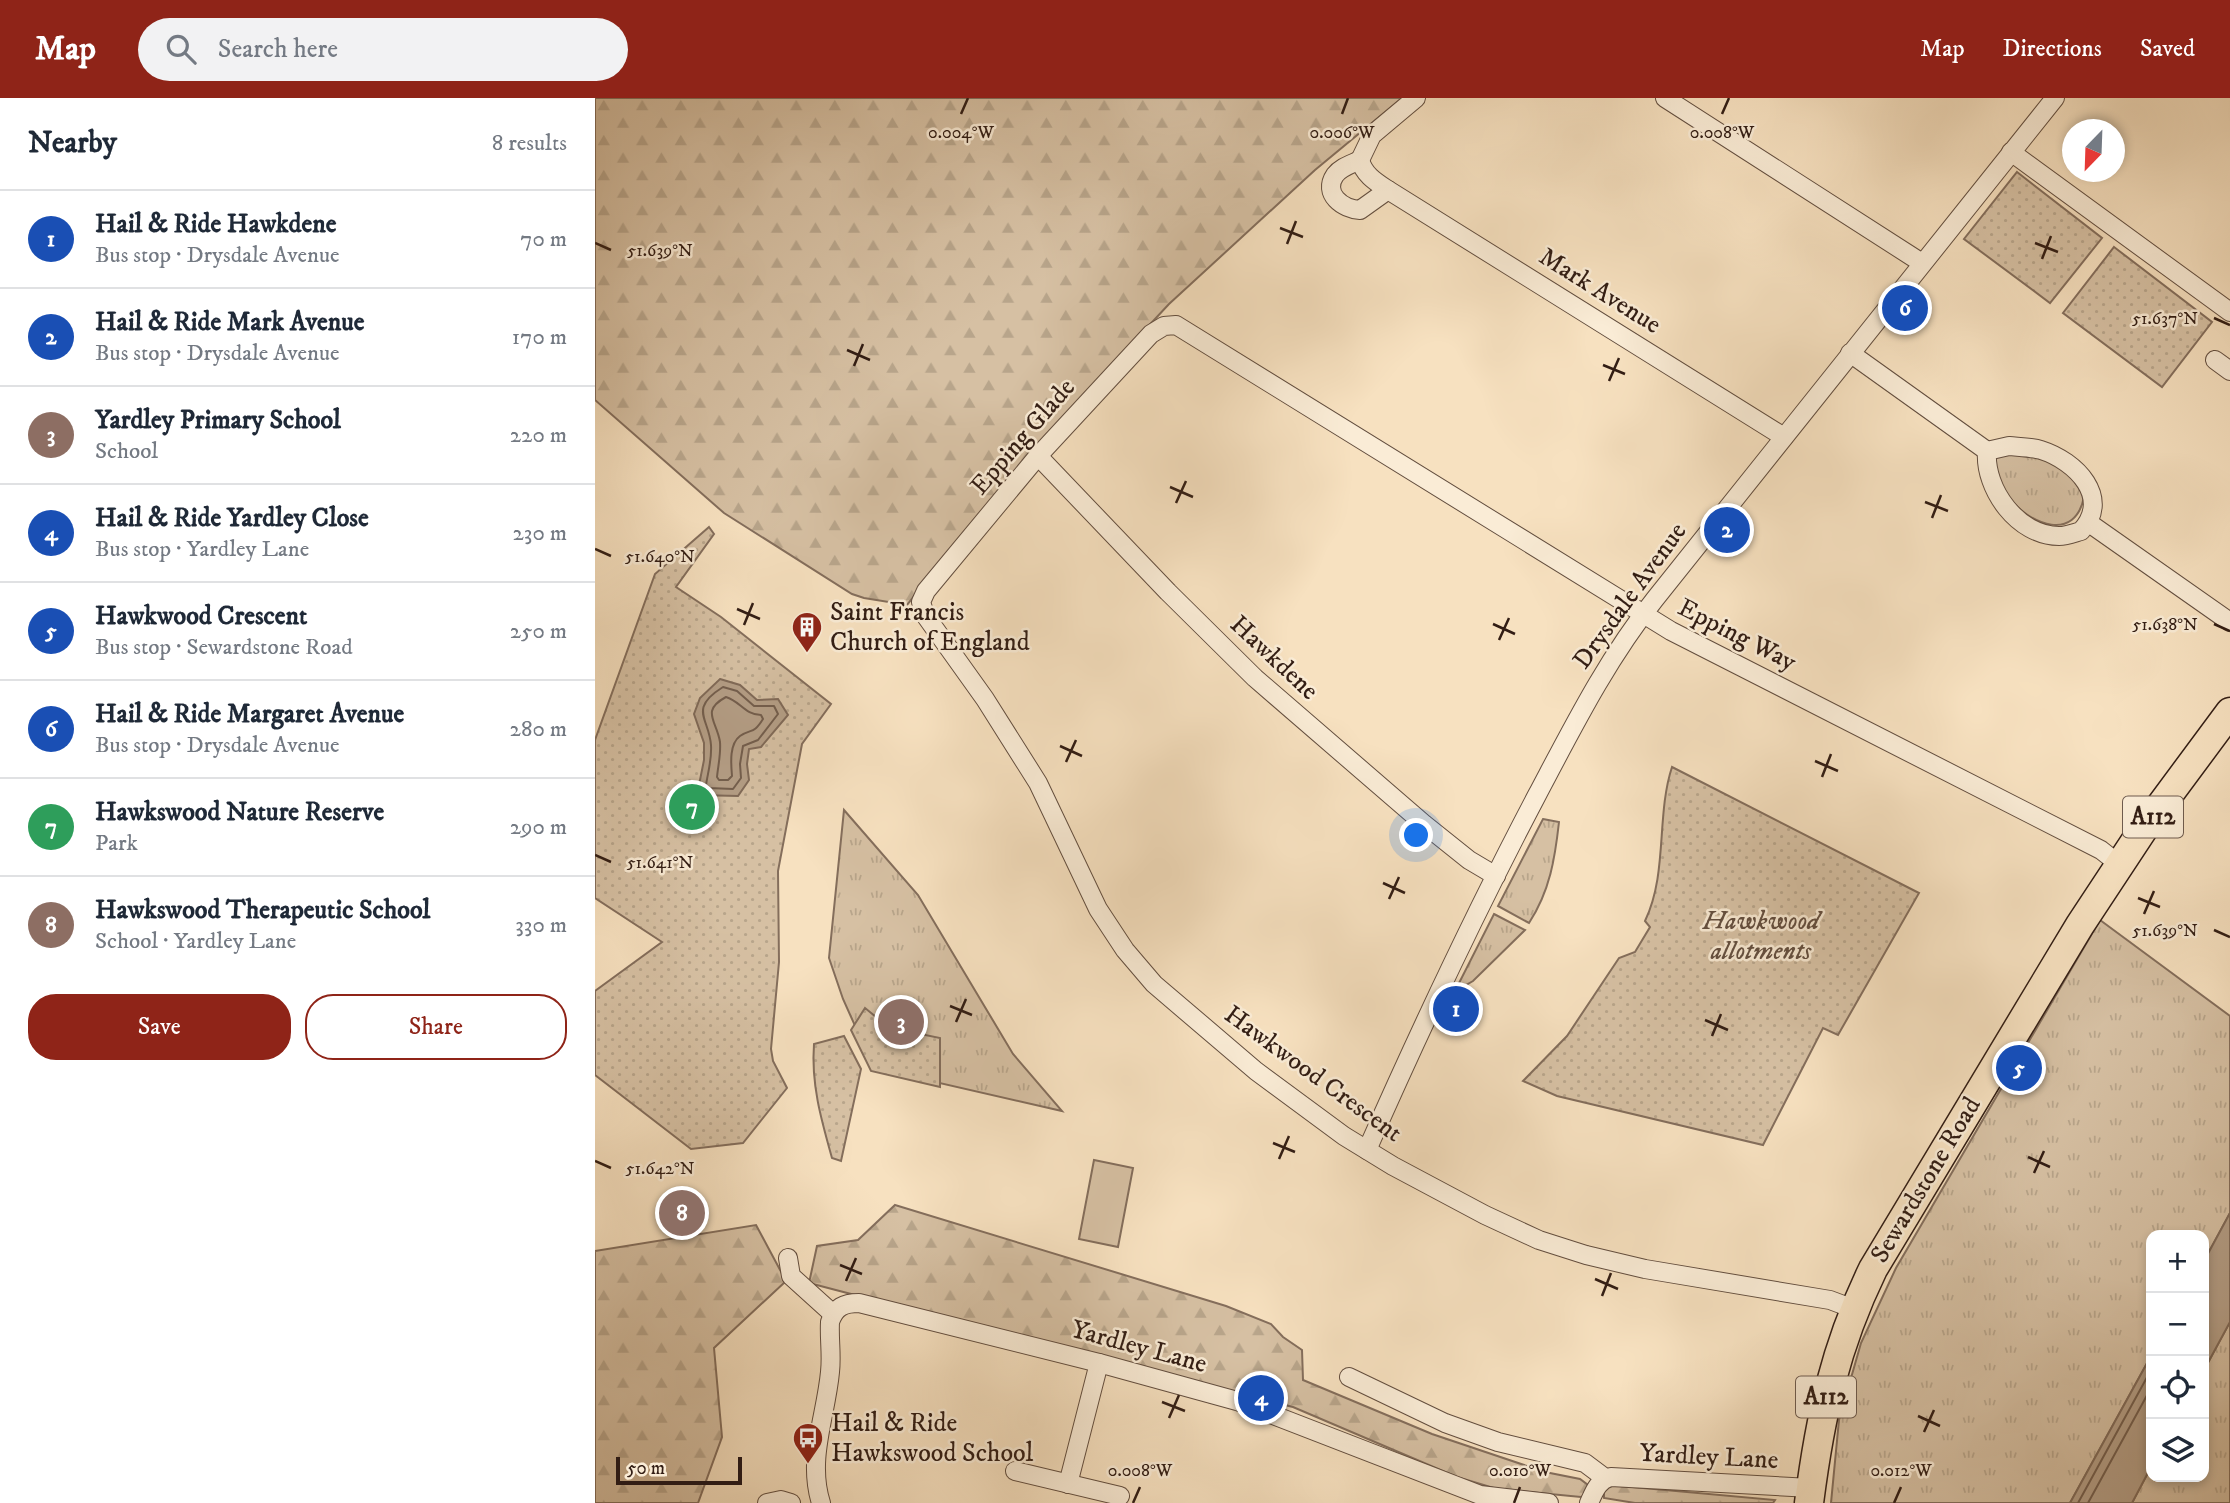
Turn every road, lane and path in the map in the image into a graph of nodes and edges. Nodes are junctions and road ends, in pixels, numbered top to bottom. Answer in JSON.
{"nodes":[{"id":1,"x":1416,"y":98,"type":"edge"},
{"id":2,"x":1665,"y":98,"type":"edge"},
{"id":3,"x":2055,"y":98,"type":"edge"},
{"id":4,"x":2011,"y":152,"type":"junction"},
{"id":5,"x":1360,"y":160,"type":"junction"},
{"id":6,"x":1388,"y":190,"type":"junction"},
{"id":7,"x":1922,"y":263,"type":"junction"},
{"id":8,"x":2230,"y":312,"type":"edge"},
{"id":9,"x":1201,"y":340,"type":"joint"},
{"id":10,"x":1850,"y":353,"type":"junction"},
{"id":11,"x":2215,"y":360,"type":"dead end"},
{"id":12,"x":2230,"y":371,"type":"edge"},
{"id":13,"x":1784,"y":437,"type":"junction"},
{"id":14,"x":1987,"y":451,"type":"junction"},
{"id":15,"x":1038,"y":456,"type":"junction"},
{"id":16,"x":2089,"y":523,"type":"junction"},
{"id":17,"x":1642,"y":615,"type":"junction"},
{"id":18,"x":2230,"y":622,"type":"edge"},
{"id":19,"x":932,"y":625,"type":"joint"},
{"id":20,"x":2230,"y":712,"type":"edge"},
{"id":21,"x":2120,"y":865,"type":"junction"},
{"id":22,"x":1496,"y":876,"type":"junction"},
{"id":23,"x":1367,"y":1150,"type":"junction"},
{"id":24,"x":788,"y":1258,"type":"dead end"},
{"id":25,"x":1853,"y":1309,"type":"junction"},
{"id":26,"x":831,"y":1323,"type":"junction"},
{"id":27,"x":1099,"y":1363,"type":"junction"},
{"id":28,"x":1349,"y":1377,"type":"dead end"},
{"id":29,"x":1015,"y":1471,"type":"dead end"},
{"id":30,"x":1605,"y":1478,"type":"junction"},
{"id":31,"x":1067,"y":1483,"type":"junction"},
{"id":32,"x":1119,"y":1496,"type":"dead end"},
{"id":33,"x":1810,"y":1496,"type":"edge"},
{"id":34,"x":767,"y":1503,"type":"edge"},
{"id":35,"x":791,"y":1503,"type":"edge"},
{"id":36,"x":821,"y":1503,"type":"edge"},
{"id":37,"x":1549,"y":1503,"type":"edge"},
{"id":38,"x":1589,"y":1503,"type":"edge"}],
"edges":[{"from":1,"to":5,"type":"street"},
{"from":2,"to":7,"type":"street"},
{"from":3,"to":4,"type":"street","name":"Drysdale Avenue"},
{"from":4,"to":7,"type":"street","name":"Drysdale Avenue"},
{"from":4,"to":8,"type":"street"},
{"from":5,"to":6,"type":"street","name":"Mark Avenue"},
{"from":5,"to":6,"type":"street"},
{"from":6,"to":13,"type":"street","name":"Mark Avenue"},
{"from":7,"to":10,"type":"street","name":"Drysdale Avenue"},
{"from":9,"to":15,"type":"street","name":"Epping Glade"},
{"from":9,"to":17,"type":"street","name":"Epping Way"},
{"from":10,"to":13,"type":"street","name":"Drysdale Avenue"},
{"from":10,"to":14,"type":"street"},
{"from":11,"to":12,"type":"street"},
{"from":13,"to":17,"type":"street","name":"Drysdale Avenue"},
{"from":14,"to":16,"type":"street"},
{"from":14,"to":16,"type":"street"},
{"from":15,"to":19,"type":"street","name":"Epping Glade"},
{"from":15,"to":22,"type":"street","name":"Hawkdene"},
{"from":16,"to":18,"type":"street"},
{"from":17,"to":21,"type":"street","name":"Epping Way"},
{"from":17,"to":22,"type":"street","name":"Drysdale Avenue"},
{"from":19,"to":23,"type":"street","name":"Hawkwood Crescent"},
{"from":20,"to":21,"type":"main road","name":"Sewardstone Road","number":"A112"},
{"from":21,"to":25,"type":"main road","name":"Sewardstone Road","number":"A112"},
{"from":22,"to":23,"type":"street","name":"Drysdale Avenue"},
{"from":23,"to":25,"type":"street","name":"Hawkwood Crescent"},
{"from":24,"to":26,"type":"street"},
{"from":25,"to":33,"type":"main road","name":"Sewardstone Road","number":"A112"},
{"from":26,"to":27,"type":"street","name":"Yardley Lane"},
{"from":26,"to":36,"type":"street"},
{"from":27,"to":31,"type":"street"},
{"from":27,"to":37,"type":"street","name":"Yardley Lane"},
{"from":28,"to":30,"type":"street","name":"Yardley Lane"},
{"from":29,"to":31,"type":"street"},
{"from":30,"to":33,"type":"street","name":"Yardley Lane"},
{"from":30,"to":38,"type":"street","name":"Yardley Lane"},
{"from":31,"to":32,"type":"street"},
{"from":34,"to":35,"type":"street"}]}
